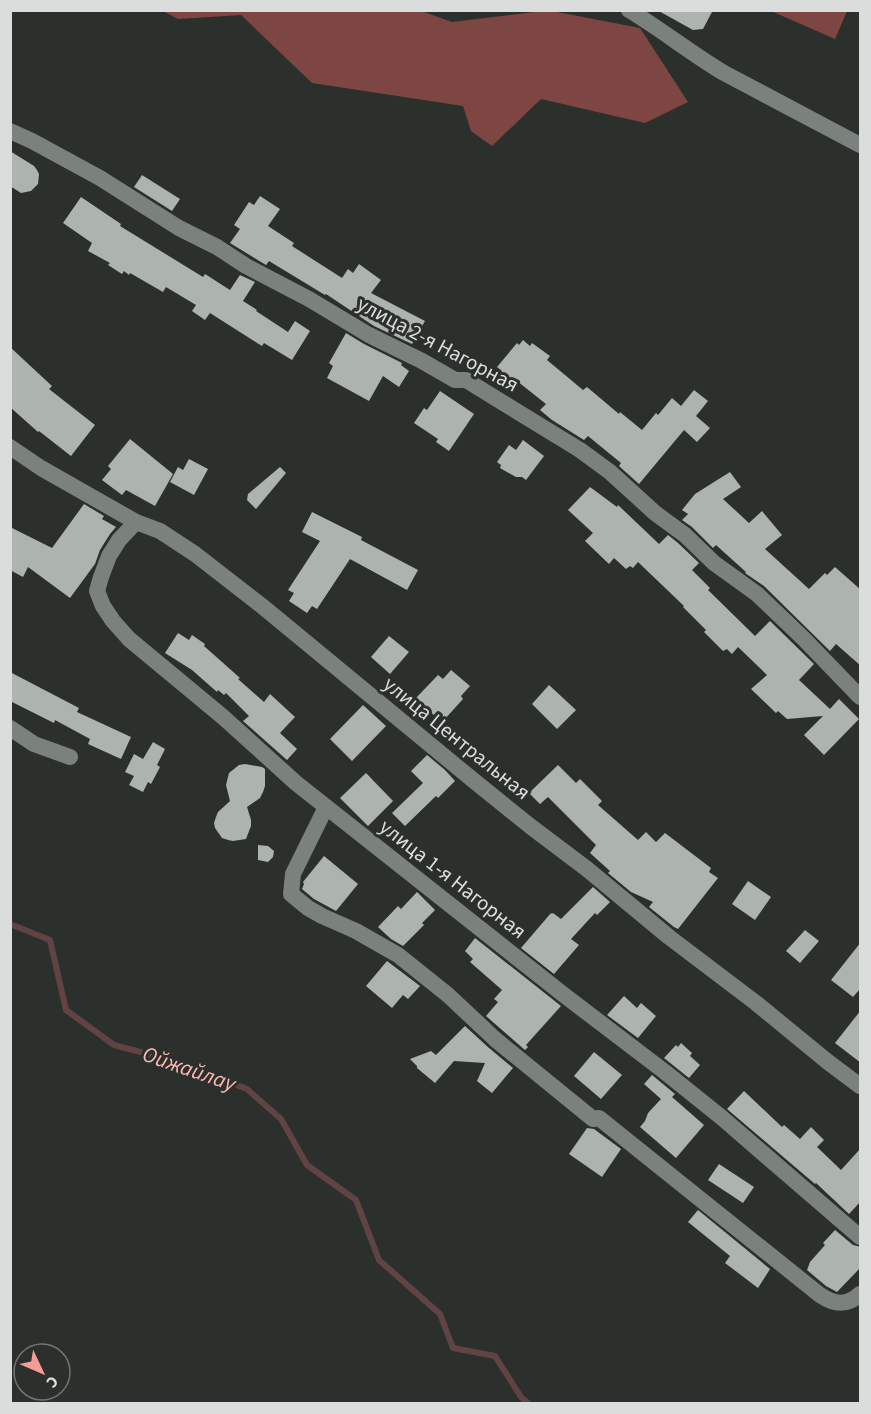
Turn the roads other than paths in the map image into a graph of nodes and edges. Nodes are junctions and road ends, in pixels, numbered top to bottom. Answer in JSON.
{"nodes":[{"id":1,"x":629,"y":10,"type":"edge"},
{"id":2,"x":10,"y":131,"type":"edge"},
{"id":3,"x":861,"y":145,"type":"edge"},
{"id":4,"x":10,"y":447,"type":"edge"},
{"id":5,"x":136,"y":522,"type":"junction"},
{"id":6,"x":861,"y":697,"type":"edge"},
{"id":7,"x":10,"y":728,"type":"edge"},
{"id":8,"x":70,"y":757,"type":"dead end"},
{"id":9,"x":326,"y":807,"type":"junction"},
{"id":10,"x":861,"y":1086,"type":"edge"},
{"id":11,"x":861,"y":1237,"type":"edge"},
{"id":12,"x":861,"y":1294,"type":"edge"}],
"edges":[{"from":1,"to":3,"type":"street"},
{"from":2,"to":6,"type":"street","name":"улица 2-я Нагорная"},
{"from":4,"to":5,"type":"street","name":"улица Центральная"},
{"from":5,"to":9,"type":"street","name":"улица 1-я Нагорная"},
{"from":5,"to":10,"type":"street","name":"улица Центральная"},
{"from":7,"to":8,"type":"street"},
{"from":9,"to":11,"type":"street","name":"улица 1-я Нагорная"},
{"from":9,"to":12,"type":"street"}]}
